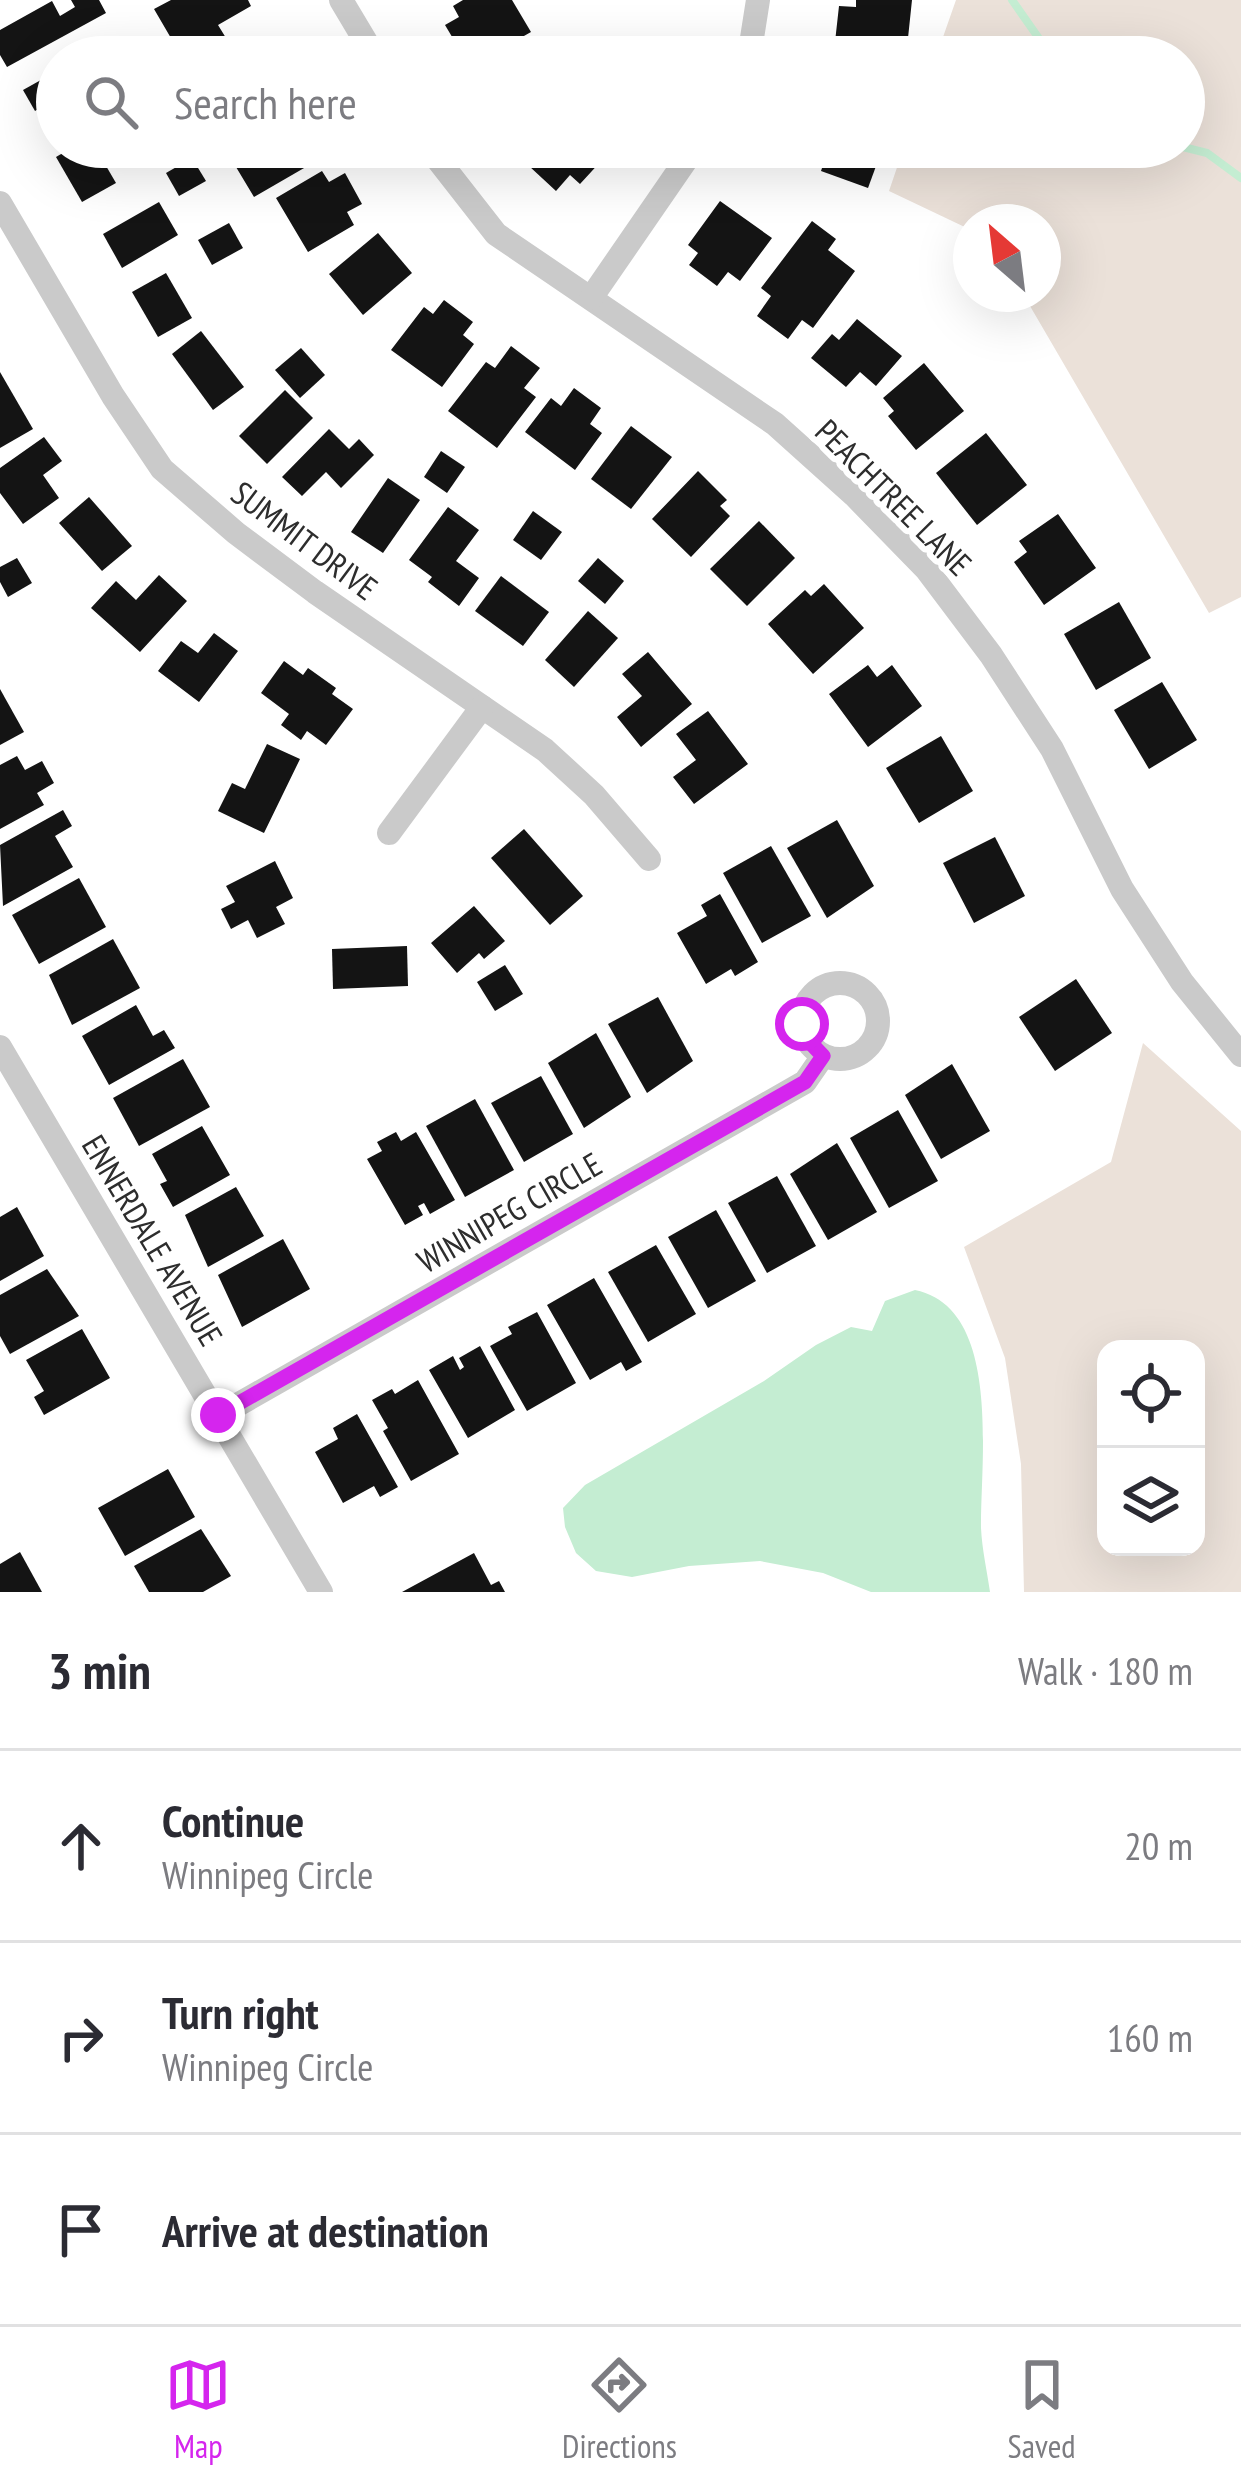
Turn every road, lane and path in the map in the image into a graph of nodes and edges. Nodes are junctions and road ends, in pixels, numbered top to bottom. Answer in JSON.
{"nodes":[{"id":1,"x":341,"y":0,"type":"edge"},
{"id":2,"x":758,"y":0,"type":"edge"},
{"id":3,"x":362,"y":36,"type":"edge"},
{"id":4,"x":752,"y":36,"type":"edge"},
{"id":5,"x":444,"y":168,"type":"edge"},
{"id":6,"x":681,"y":168,"type":"edge"},
{"id":7,"x":0,"y":203,"type":"edge"},
{"id":8,"x":591,"y":298,"type":"junction"},
{"id":9,"x":482,"y":707,"type":"junction"},
{"id":10,"x":389,"y":833,"type":"dead end"},
{"id":11,"x":649,"y":859,"type":"dead end"},
{"id":12,"x":0,"y":1047,"type":"edge"},
{"id":13,"x":1241,"y":1055,"type":"edge"},
{"id":14,"x":823,"y":1056,"type":"dead end"},
{"id":15,"x":218,"y":1415,"type":"junction"},
{"id":16,"x":321,"y":1592,"type":"edge"}],
"edges":[{"from":1,"to":3,"type":"street"},
{"from":2,"to":4,"type":"street"},
{"from":5,"to":8,"type":"street","name":"PEACHTREE LANE"},
{"from":6,"to":8,"type":"street"},
{"from":7,"to":9,"type":"street","name":"SUMMIT DRIVE"},
{"from":8,"to":13,"type":"street","name":"PEACHTREE LANE"},
{"from":9,"to":10,"type":"street"},
{"from":9,"to":11,"type":"street","name":"SUMMIT DRIVE"},
{"from":12,"to":15,"type":"street","name":"ENNERDALE AVENUE"},
{"from":14,"to":15,"type":"street","name":"WINNIPEG CIRCLE"},
{"from":15,"to":16,"type":"street","name":"ENNERDALE AVENUE"}]}
